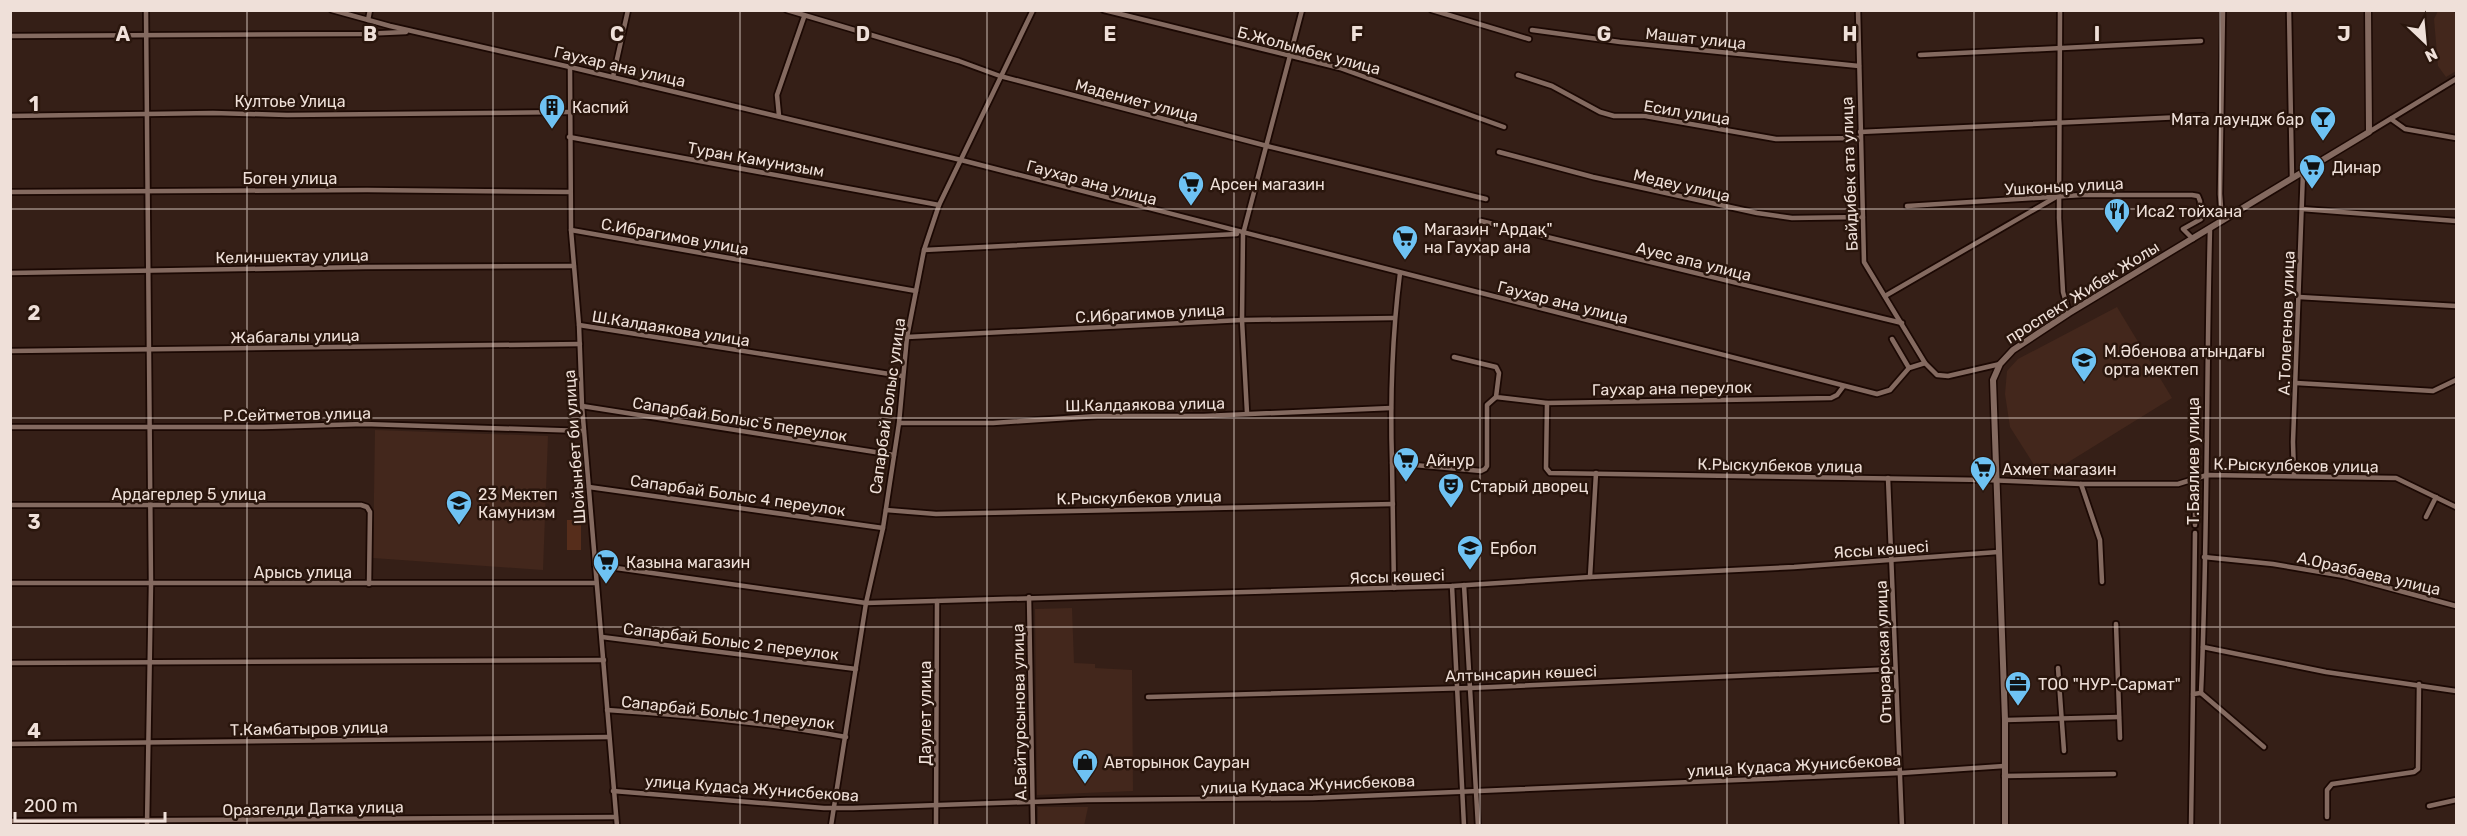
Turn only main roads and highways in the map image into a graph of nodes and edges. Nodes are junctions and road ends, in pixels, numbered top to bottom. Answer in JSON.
{"nodes":[{"id":1,"x":2368,"y":10,"type":"edge"},
{"id":2,"x":2006,"y":825,"type":"edge"}],
"edges":[{"from":1,"to":2,"type":"main road","name":"проспект Жибек Жолы"}]}
